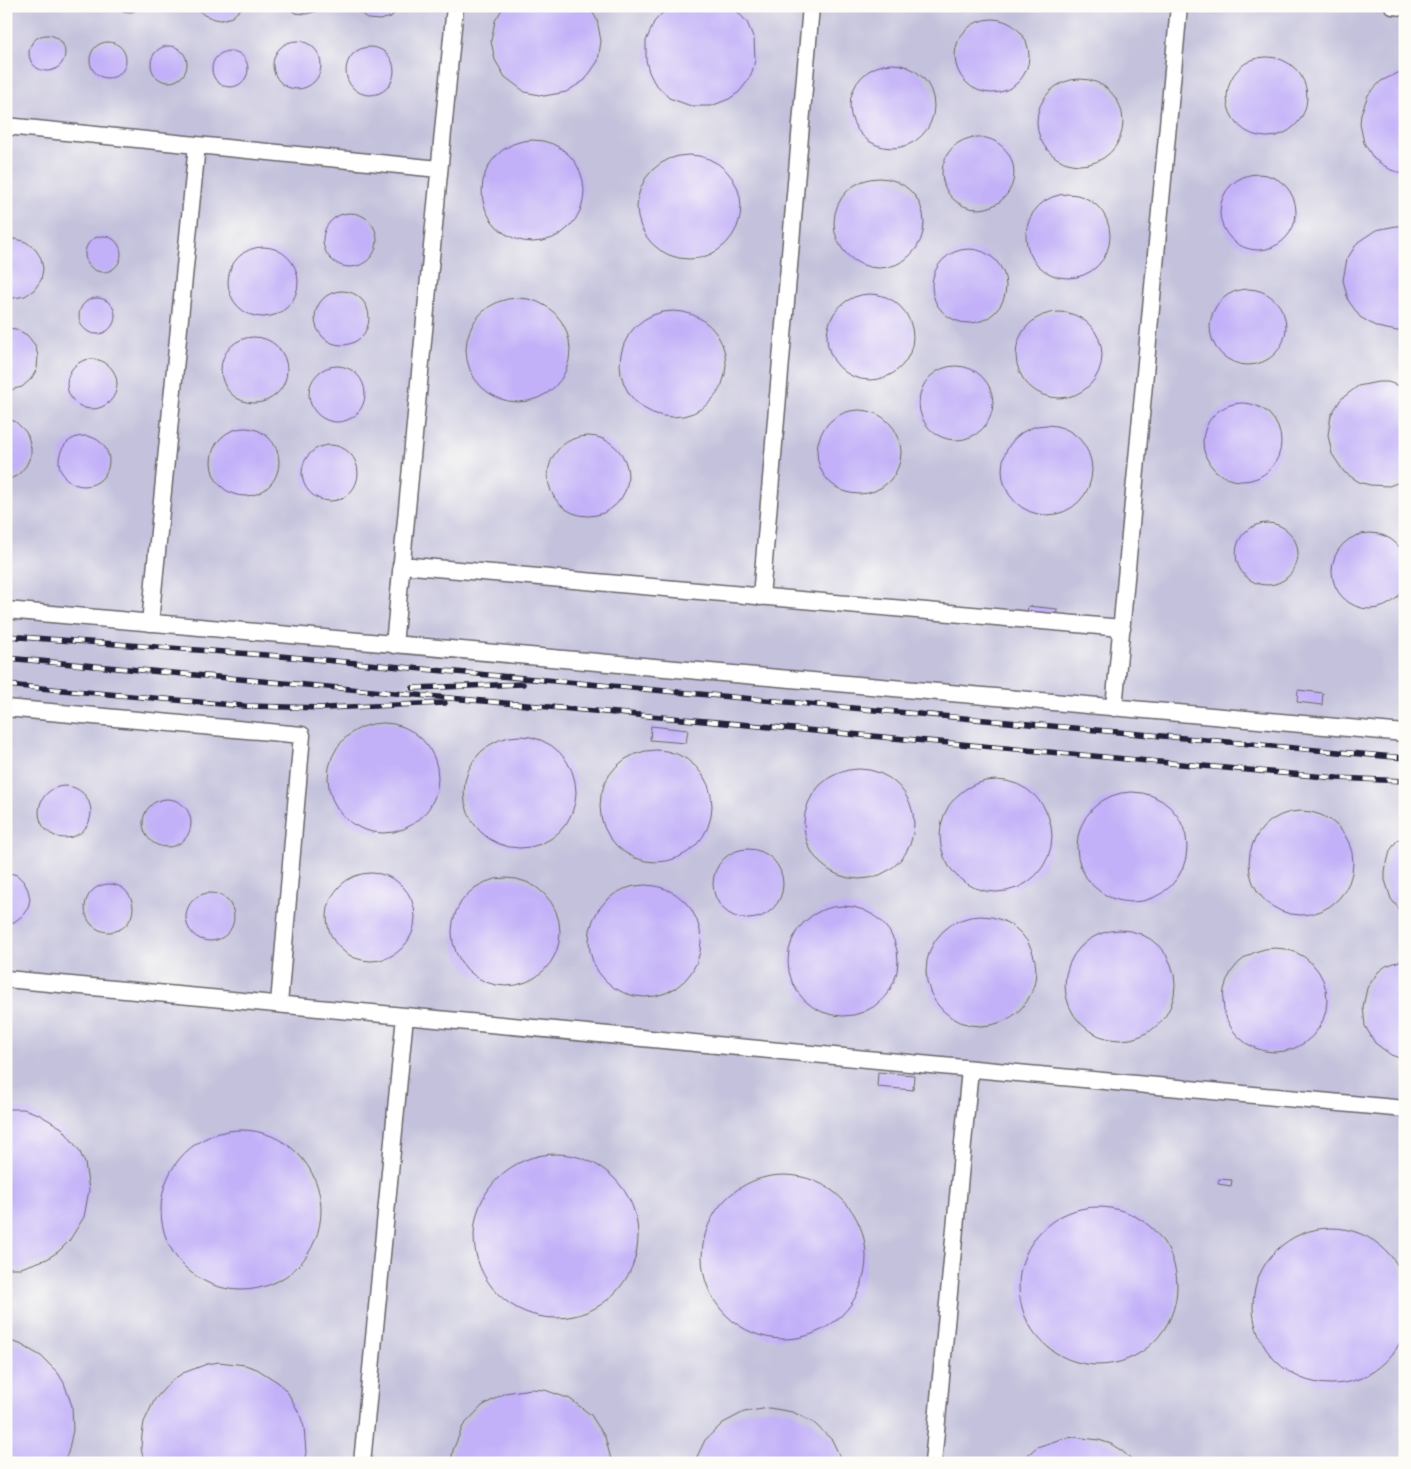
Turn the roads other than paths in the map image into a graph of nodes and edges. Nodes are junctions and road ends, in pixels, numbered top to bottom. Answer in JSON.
{"nodes":[{"id":1,"x":454,"y":6,"type":"edge"},
{"id":2,"x":812,"y":6,"type":"edge"},
{"id":3,"x":1179,"y":6,"type":"edge"},
{"id":4,"x":1393,"y":6,"type":"edge"},
{"id":5,"x":1405,"y":7,"type":"edge"},
{"id":6,"x":6,"y":126,"type":"edge"},
{"id":7,"x":197,"y":145,"type":"junction"},
{"id":8,"x":439,"y":168,"type":"junction"},
{"id":9,"x":401,"y":565,"type":"junction"},
{"id":10,"x":761,"y":597,"type":"junction"},
{"id":11,"x":6,"y":610,"type":"edge"},
{"id":12,"x":150,"y":623,"type":"junction"},
{"id":13,"x":1122,"y":628,"type":"junction"},
{"id":14,"x":394,"y":645,"type":"junction"},
{"id":15,"x":6,"y":708,"type":"edge"},
{"id":16,"x":1114,"y":708,"type":"junction"},
{"id":17,"x":1405,"y":733,"type":"edge"},
{"id":18,"x":6,"y":979,"type":"edge"},
{"id":19,"x":279,"y":1004,"type":"junction"},
{"id":20,"x":405,"y":1016,"type":"junction"},
{"id":21,"x":970,"y":1069,"type":"junction"},
{"id":22,"x":1405,"y":1109,"type":"edge"},
{"id":23,"x":362,"y":1463,"type":"edge"},
{"id":24,"x":933,"y":1463,"type":"edge"}],
"edges":[{"from":1,"to":8,"type":"lane"},
{"from":2,"to":10,"type":"lane"},
{"from":3,"to":13,"type":"lane"},
{"from":4,"to":5,"type":"lane"},
{"from":6,"to":7,"type":"lane"},
{"from":7,"to":8,"type":"lane"},
{"from":7,"to":12,"type":"lane"},
{"from":8,"to":9,"type":"lane"},
{"from":9,"to":10,"type":"lane"},
{"from":9,"to":14,"type":"lane"},
{"from":10,"to":13,"type":"lane"},
{"from":11,"to":12,"type":"lane"},
{"from":12,"to":14,"type":"lane"},
{"from":13,"to":16,"type":"lane"},
{"from":14,"to":16,"type":"lane"},
{"from":15,"to":19,"type":"lane"},
{"from":16,"to":17,"type":"lane"},
{"from":18,"to":19,"type":"lane"},
{"from":19,"to":20,"type":"lane"},
{"from":20,"to":21,"type":"lane"},
{"from":20,"to":23,"type":"lane"},
{"from":21,"to":22,"type":"lane"},
{"from":21,"to":24,"type":"lane"}]}
